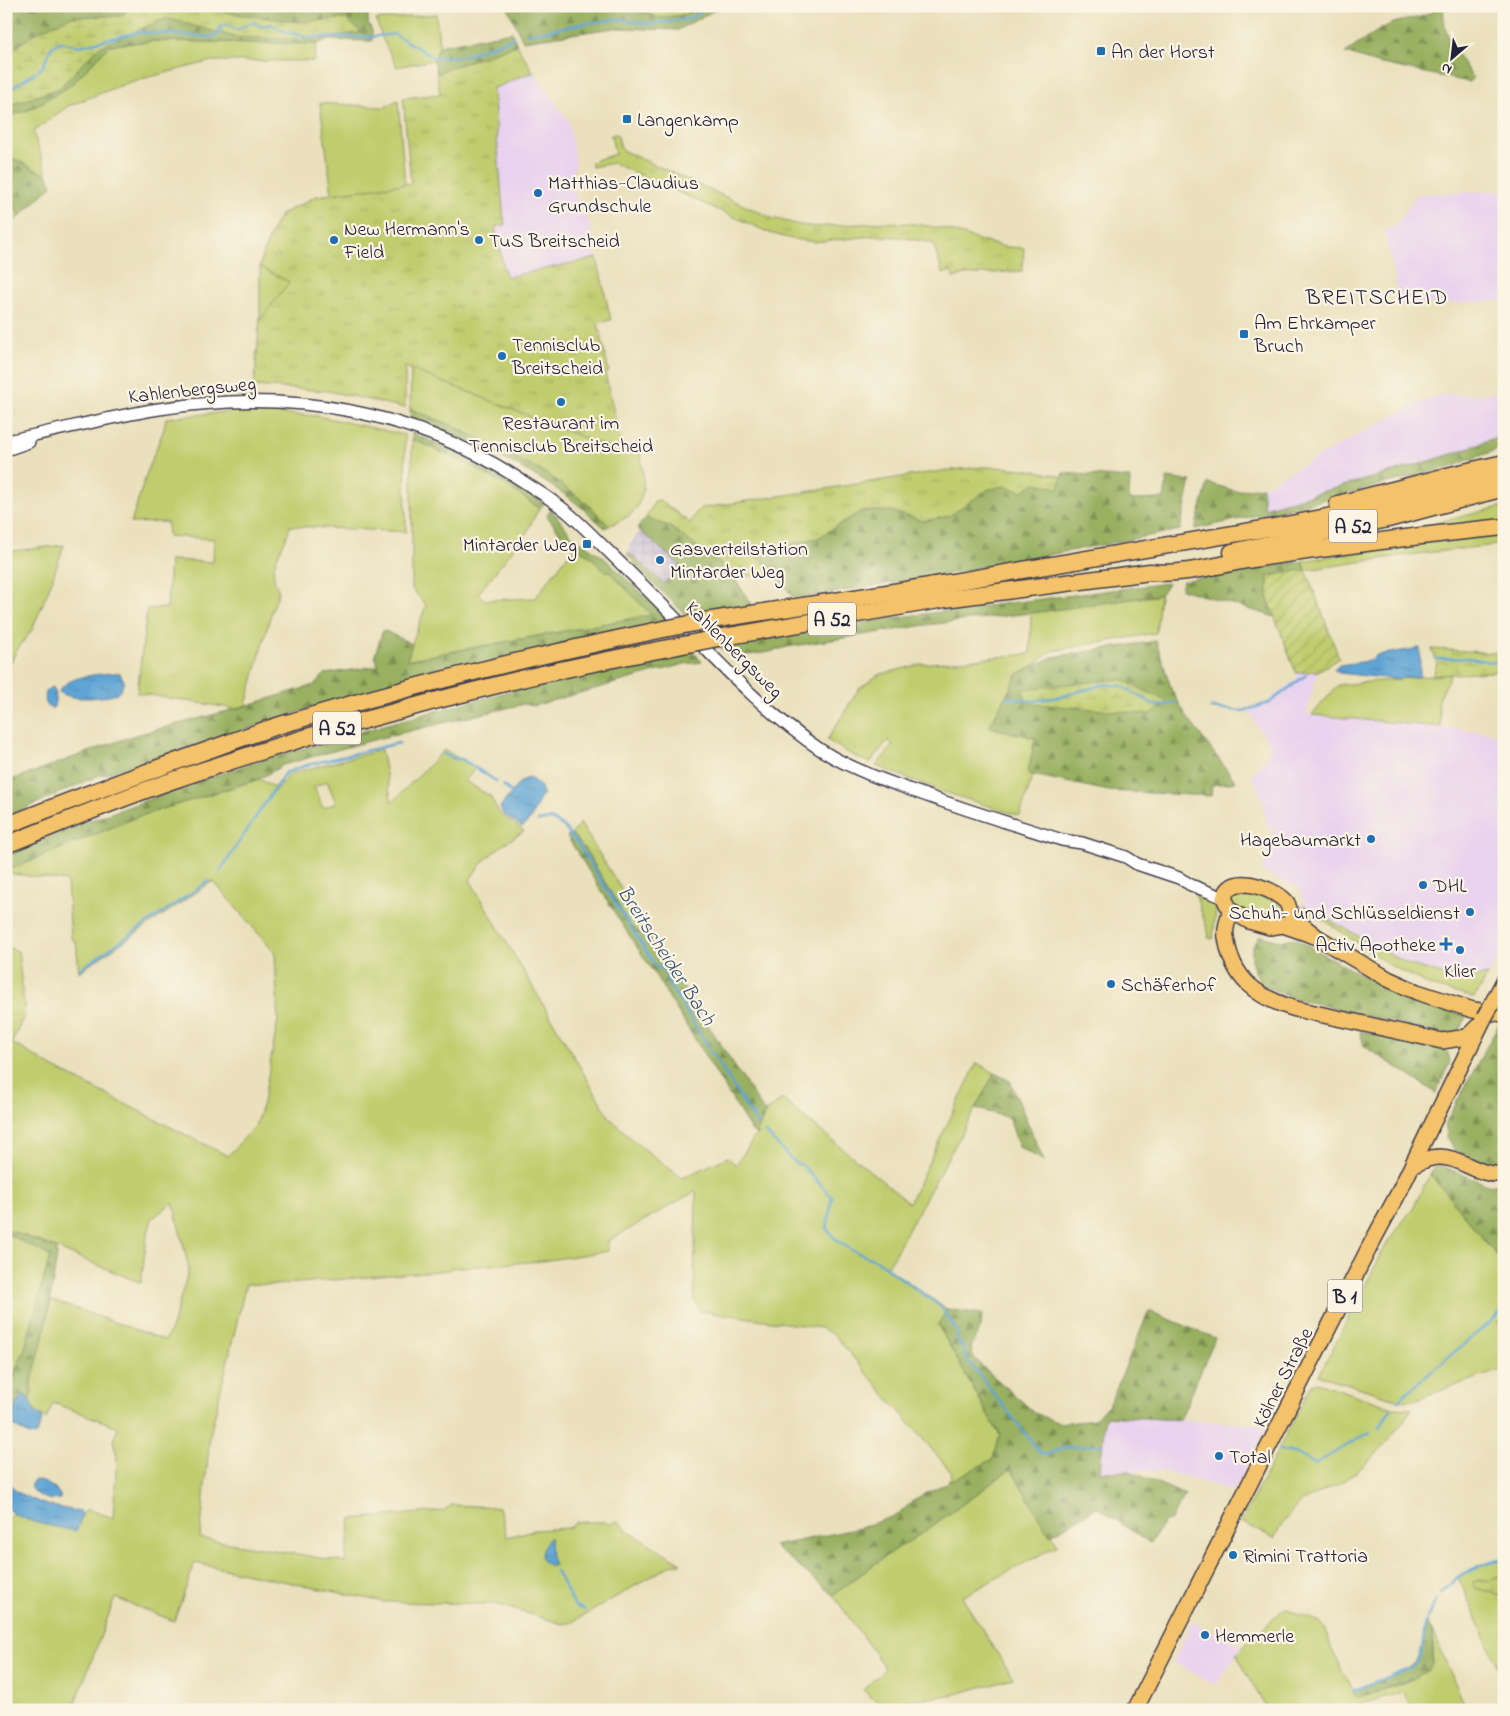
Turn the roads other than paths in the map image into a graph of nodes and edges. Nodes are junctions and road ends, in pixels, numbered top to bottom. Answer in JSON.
{"nodes":[{"id":1,"x":61,"y":430,"type":"junction"},
{"id":2,"x":6,"y":440,"type":"edge"},
{"id":3,"x":6,"y":450,"type":"edge"},
{"id":4,"x":1504,"y":453,"type":"edge"},
{"id":5,"x":1504,"y":463,"type":"edge"},
{"id":6,"x":1504,"y":474,"type":"edge"},
{"id":7,"x":1451,"y":475,"type":"junction"},
{"id":8,"x":1504,"y":488,"type":"edge"},
{"id":9,"x":1504,"y":498,"type":"edge"},
{"id":10,"x":1504,"y":527,"type":"edge"},
{"id":11,"x":1206,"y":539,"type":"junction"},
{"id":12,"x":1249,"y":560,"type":"junction"},
{"id":13,"x":1199,"y":564,"type":"junction"},
{"id":14,"x":6,"y":826,"type":"edge"},
{"id":15,"x":6,"y":845,"type":"edge"},
{"id":16,"x":1228,"y":898,"type":"junction"},
{"id":17,"x":1287,"y":920,"type":"junction"},
{"id":18,"x":1248,"y":922,"type":"junction"},
{"id":19,"x":1228,"y":944,"type":"junction"},
{"id":20,"x":1504,"y":981,"type":"edge"},
{"id":21,"x":1504,"y":1014,"type":"edge"},
{"id":22,"x":1484,"y":1018,"type":"junction"},
{"id":23,"x":1442,"y":1041,"type":"junction"},
{"id":24,"x":1462,"y":1064,"type":"junction"},
{"id":25,"x":1429,"y":1129,"type":"junction"},
{"id":26,"x":1448,"y":1157,"type":"junction"},
{"id":27,"x":1412,"y":1166,"type":"junction"},
{"id":28,"x":1504,"y":1174,"type":"edge"},
{"id":29,"x":1135,"y":1710,"type":"edge"}],
"edges":[{"from":1,"to":2,"type":"street","name":"Kahlenbergsweg"},
{"from":1,"to":3,"type":"street","name":"Kahlenbergsweg"},
{"from":1,"to":16,"type":"street","name":"Kahlenbergsweg"},
{"from":4,"to":7,"type":"highway"},
{"from":5,"to":7,"type":"highway"},
{"from":6,"to":11,"type":"highway","number":"A 52"},
{"from":7,"to":11,"type":"highway"},
{"from":8,"to":13,"type":"highway","number":"A 52"},
{"from":9,"to":12,"type":"highway"},
{"from":10,"to":12,"type":"highway"},
{"from":11,"to":14,"type":"highway","number":"A 52","bridge":true},
{"from":12,"to":13,"type":"highway"},
{"from":13,"to":15,"type":"highway","number":"A 52","bridge":true},
{"from":16,"to":17,"type":"main road","name":"Kahlenbergsweg"},
{"from":16,"to":18,"type":"main road","name":"Kahlenbergsweg"},
{"from":16,"to":19,"type":"main road"},
{"from":17,"to":18,"type":"main road","name":"Kahlenbergsweg"},
{"from":17,"to":21,"type":"main road","name":"Kahlenbergsweg"},
{"from":18,"to":19,"type":"main road"},
{"from":19,"to":23,"type":"main road"},
{"from":20,"to":22,"type":"main road","name":"Kölner Straße","number":"B 1","bridge":true},
{"from":22,"to":23,"type":"main road"},
{"from":22,"to":24,"type":"main road","name":"Kölner Straße","number":"B 1"},
{"from":23,"to":24,"type":"main road"},
{"from":24,"to":25,"type":"main road","name":"Kölner Straße","number":"B 1"},
{"from":25,"to":26,"type":"main road"},
{"from":25,"to":27,"type":"main road","name":"Kölner Straße","number":"B 1"},
{"from":26,"to":27,"type":"main road"},
{"from":26,"to":28,"type":"main road"},
{"from":27,"to":29,"type":"main road","name":"Kölner Straße","number":"B 1"}]}
